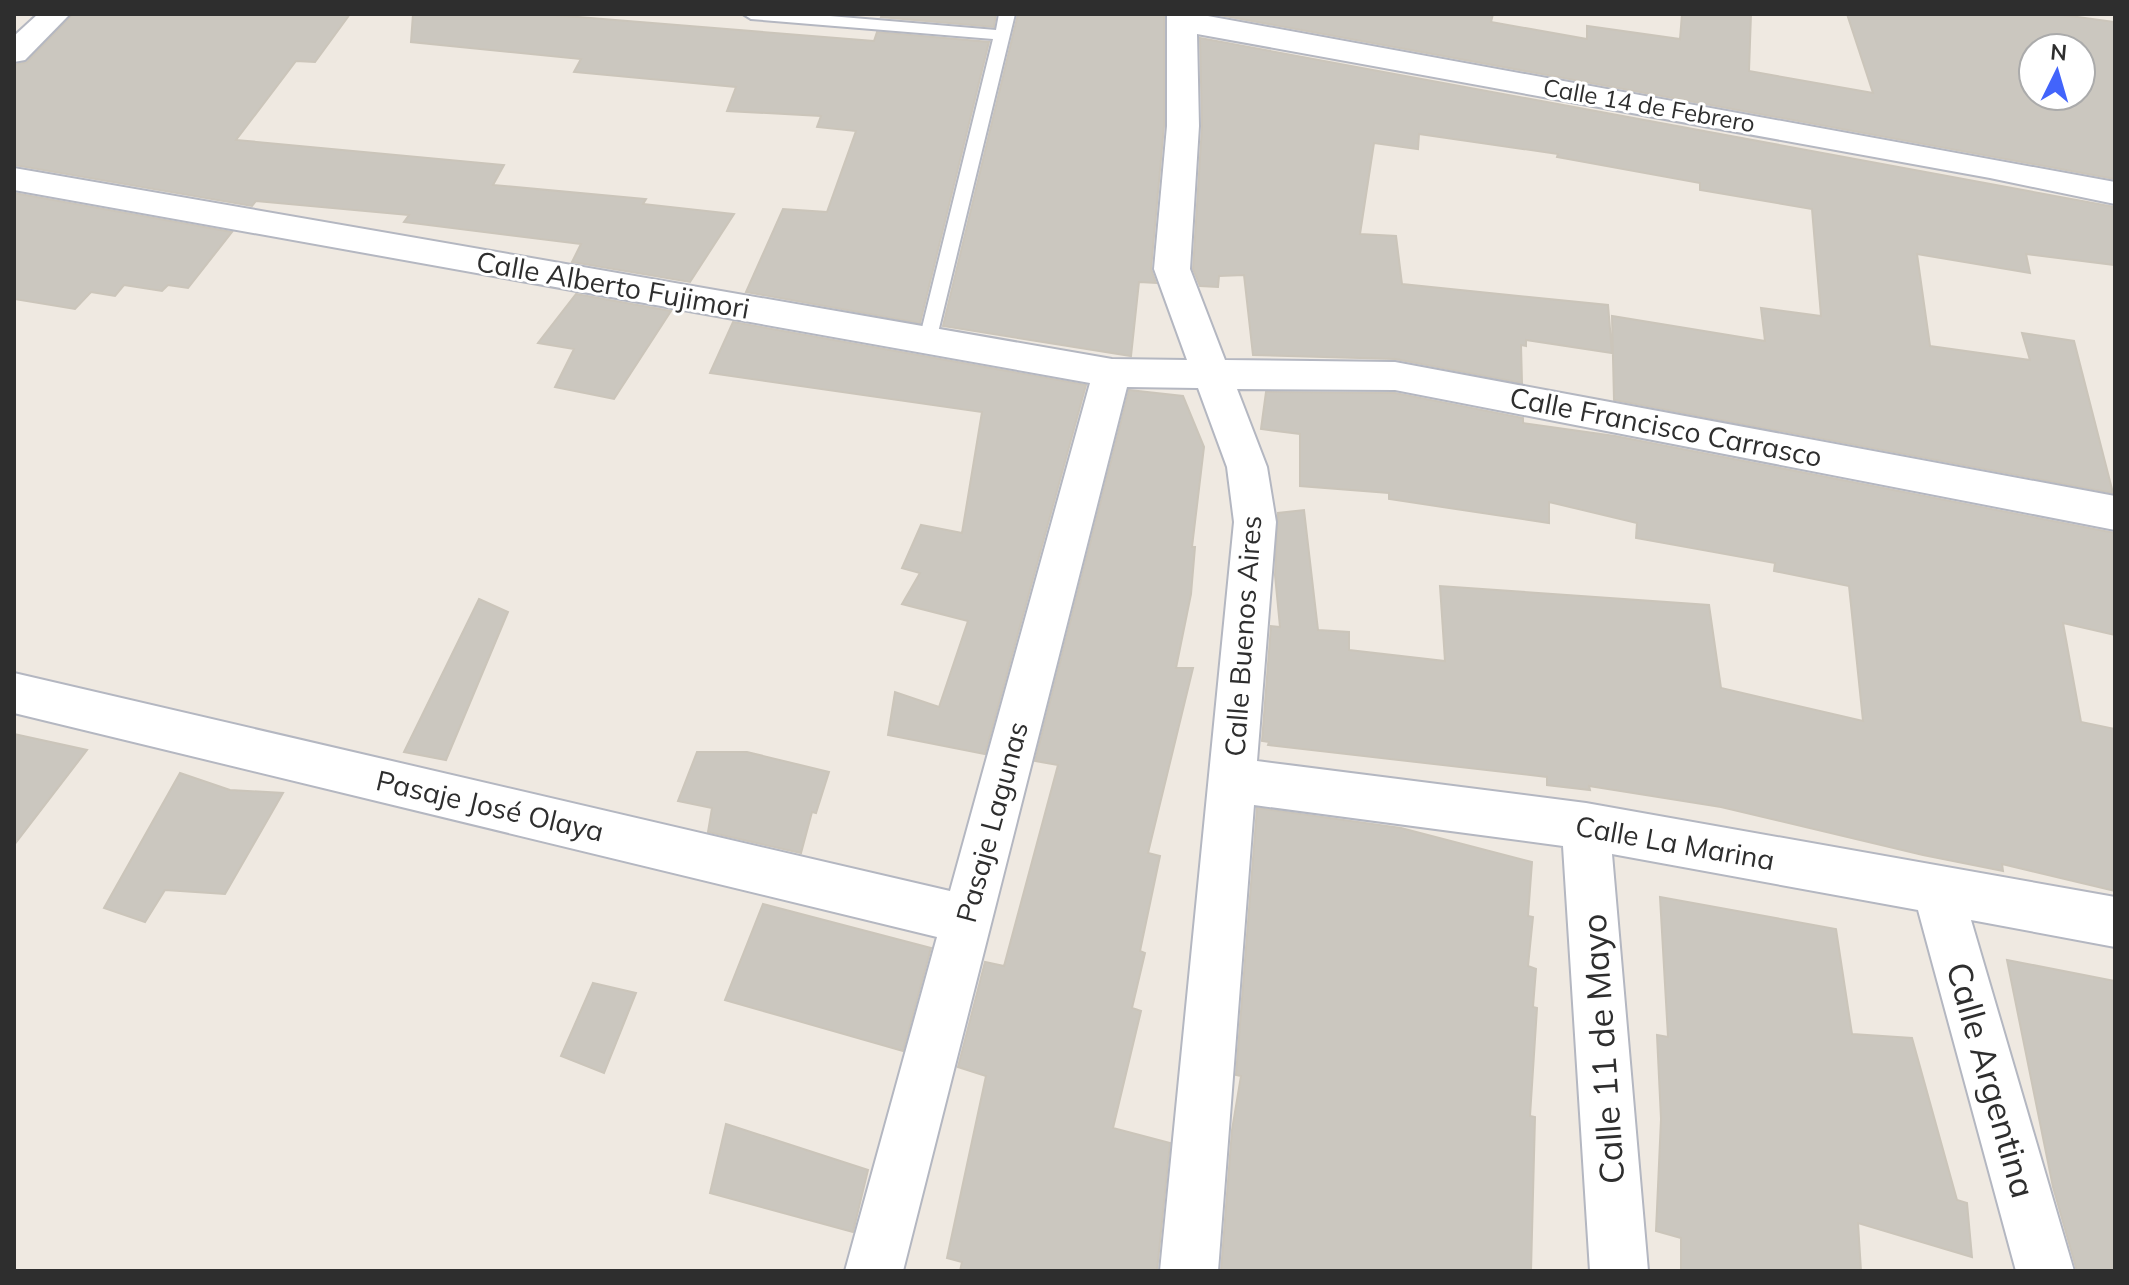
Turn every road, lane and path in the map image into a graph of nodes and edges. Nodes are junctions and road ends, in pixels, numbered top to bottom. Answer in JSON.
{"nodes":[{"id":1,"x":55,"y":14,"type":"edge"},
{"id":2,"x":751,"y":14,"type":"edge"},
{"id":3,"x":1007,"y":14,"type":"edge"},
{"id":4,"x":1182,"y":18,"type":"edge"},
{"id":5,"x":1004,"y":35,"type":"junction"},
{"id":6,"x":14,"y":53,"type":"edge"},
{"id":7,"x":14,"y":179,"type":"edge"},
{"id":8,"x":2115,"y":193,"type":"edge"},
{"id":9,"x":928,"y":340,"type":"junction"},
{"id":10,"x":1112,"y":373,"type":"junction"},
{"id":11,"x":1214,"y":374,"type":"junction"},
{"id":12,"x":2115,"y":513,"type":"edge"},
{"id":13,"x":14,"y":693,"type":"edge"},
{"id":14,"x":1233,"y":780,"type":"junction"},
{"id":15,"x":1586,"y":826,"type":"junction"},
{"id":16,"x":1937,"y":889,"type":"junction"},
{"id":17,"x":965,"y":919,"type":"junction"},
{"id":18,"x":2115,"y":922,"type":"edge"},
{"id":19,"x":874,"y":1271,"type":"edge"},
{"id":20,"x":1189,"y":1271,"type":"edge"},
{"id":21,"x":1619,"y":1271,"type":"edge"},
{"id":22,"x":2045,"y":1271,"type":"edge"}],
"edges":[{"from":1,"to":6,"type":"street"},
{"from":2,"to":5,"type":"lane"},
{"from":3,"to":5,"type":"lane"},
{"from":4,"to":8,"type":"street","name":"Calle 14 de Febrero"},
{"from":4,"to":11,"type":"street","name":"Calle Buenos Aires"},
{"from":5,"to":9,"type":"lane"},
{"from":7,"to":9,"type":"street","name":"Calle Alberto Fujimori"},
{"from":9,"to":10,"type":"street","name":"Calle Alberto Fujimori"},
{"from":10,"to":11,"type":"street","name":"Calle Alberto Fujimori"},
{"from":10,"to":17,"type":"street","name":"Pasaje Lagunas"},
{"from":11,"to":12,"type":"street","name":"Calle Francisco Carrasco"},
{"from":11,"to":14,"type":"street","name":"Calle Buenos Aires"},
{"from":13,"to":17,"type":"street","name":"Pasaje José Olaya"},
{"from":14,"to":15,"type":"street","name":"Calle La Marina"},
{"from":14,"to":20,"type":"street","name":"Calle Buenos Aires"},
{"from":15,"to":16,"type":"street","name":"Calle La Marina"},
{"from":15,"to":21,"type":"street","name":"Calle 11 de Mayo"},
{"from":16,"to":18,"type":"street","name":"Calle La Marina"},
{"from":16,"to":22,"type":"street","name":"Calle Argentina"},
{"from":17,"to":19,"type":"street","name":"Pasaje Lagunas"}]}
